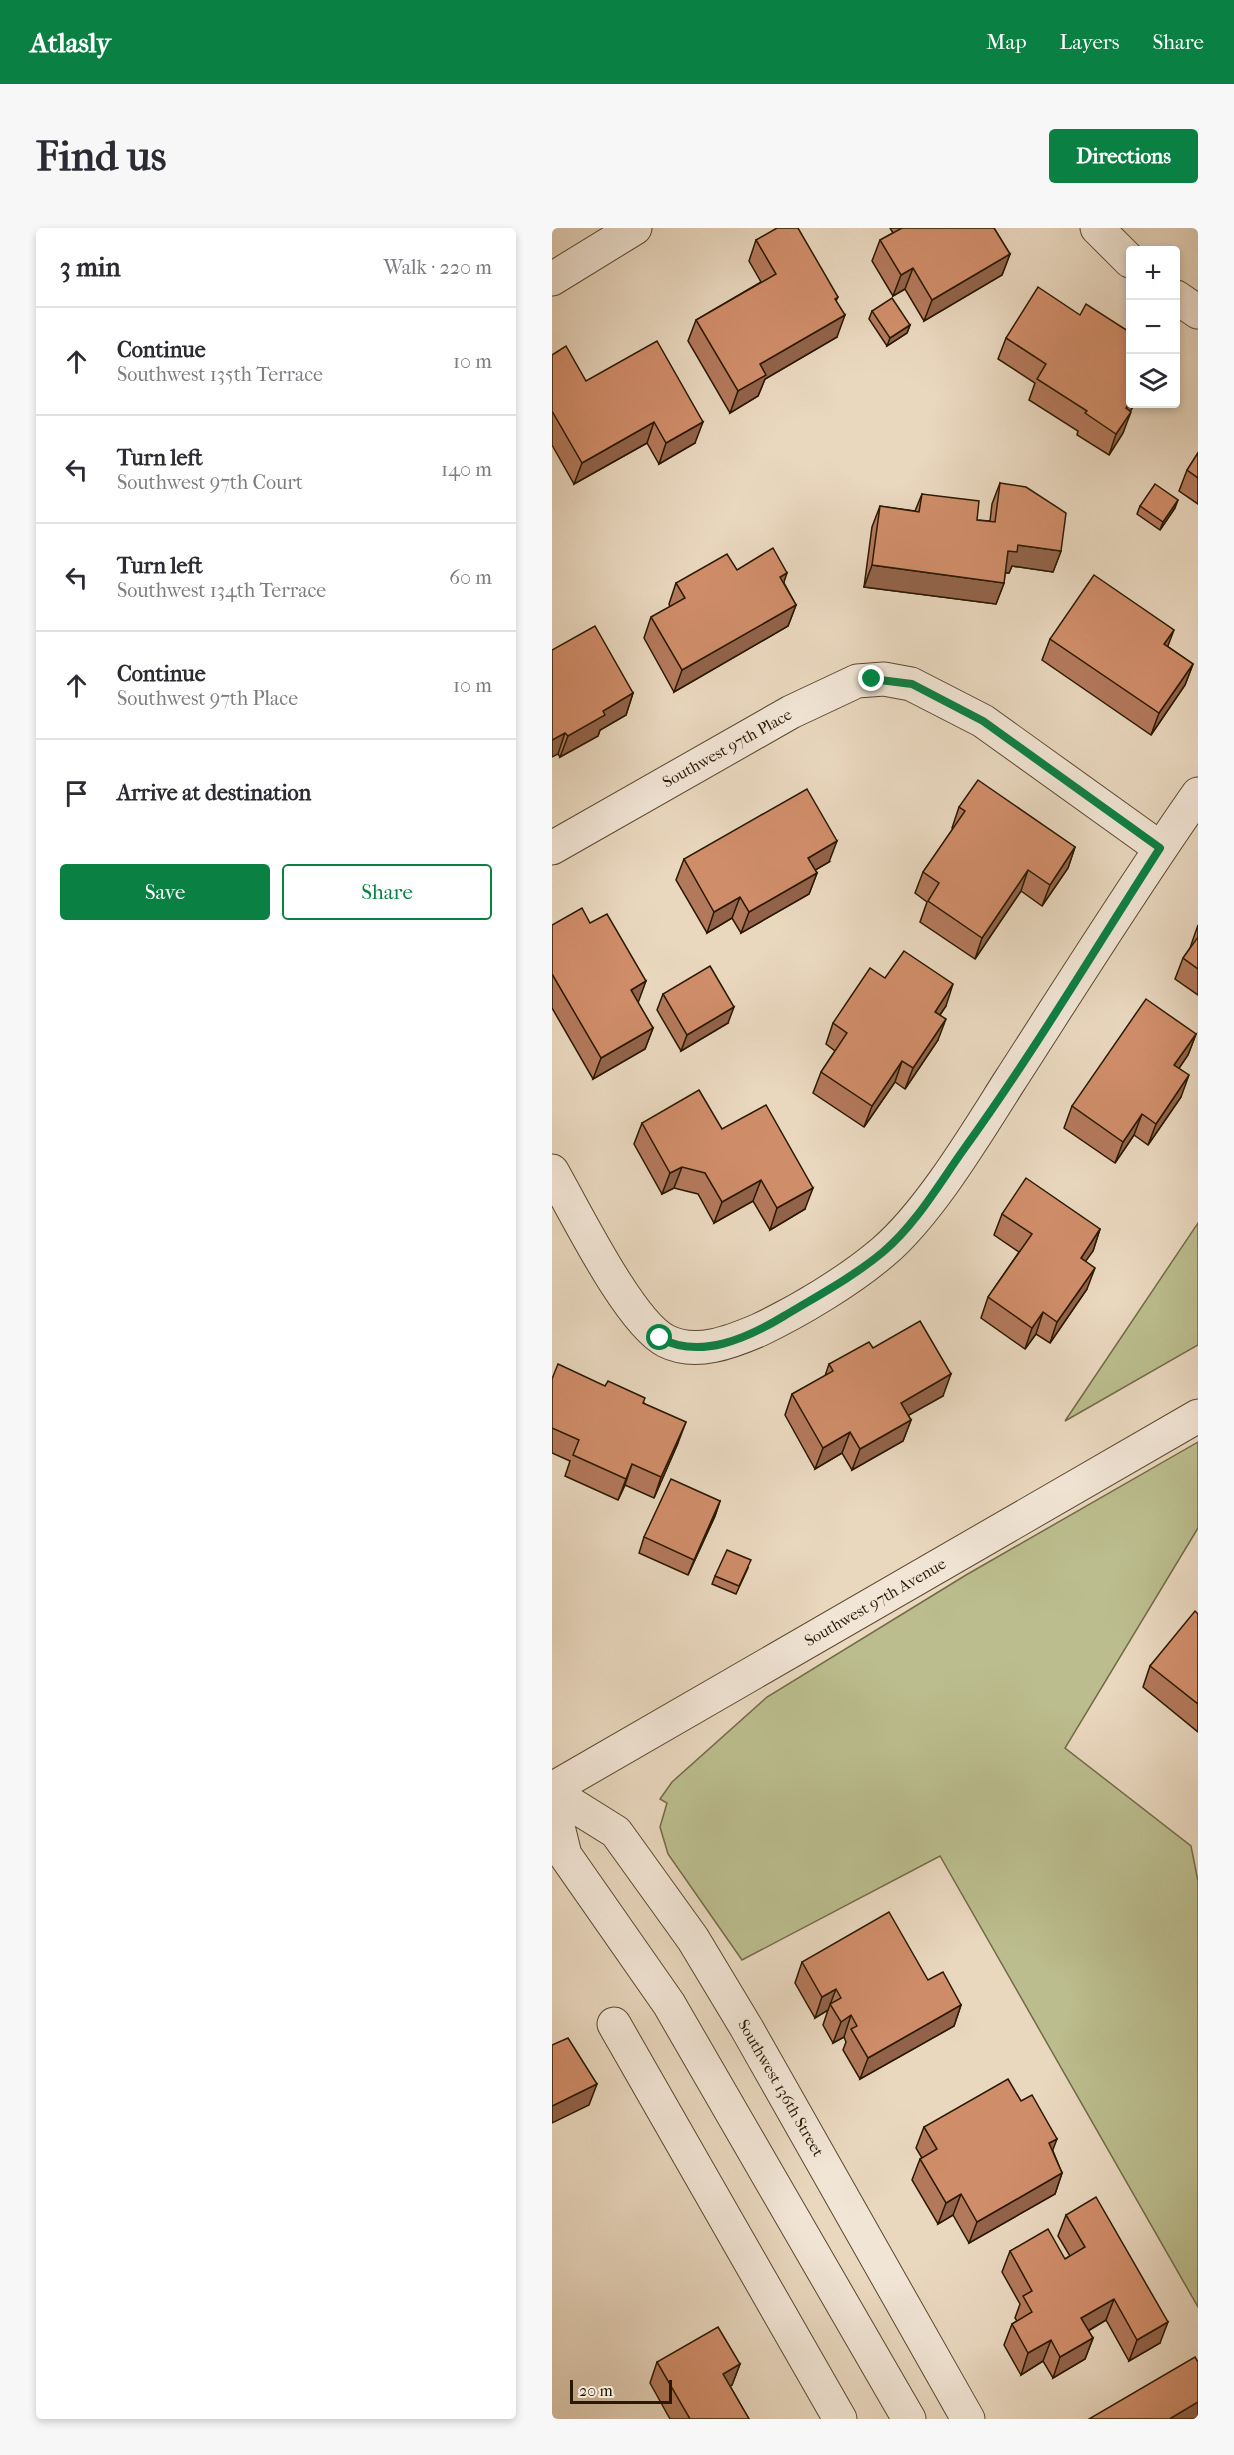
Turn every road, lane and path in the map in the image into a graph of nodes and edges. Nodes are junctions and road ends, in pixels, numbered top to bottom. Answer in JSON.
{"nodes":[{"id":1,"x":635,"y":228,"type":"edge"},
{"id":2,"x":1097,"y":228,"type":"edge"},
{"id":3,"x":1126,"y":256,"type":"edge"},
{"id":4,"x":552,"y":279,"type":"edge"},
{"id":5,"x":1180,"y":300,"type":"edge"},
{"id":6,"x":1198,"y":312,"type":"edge"},
{"id":7,"x":1198,"y":794,"type":"edge"},
{"id":8,"x":552,"y":848,"type":"edge"},
{"id":9,"x":1160,"y":848,"type":"junction"},
{"id":10,"x":552,"y":1171,"type":"edge"},
{"id":11,"x":1198,"y":1416,"type":"edge"},
{"id":12,"x":552,"y":1791,"type":"edge"},
{"id":13,"x":552,"y":1802,"type":"edge"},
{"id":14,"x":614,"y":2024,"type":"dead end"},
{"id":15,"x":840,"y":2419,"type":"edge"},
{"id":16,"x":909,"y":2419,"type":"edge"},
{"id":17,"x":968,"y":2419,"type":"edge"}],
"edges":[{"from":1,"to":4,"type":"street"},
{"from":2,"to":3,"type":"street"},
{"from":5,"to":6,"type":"street"},
{"from":7,"to":9,"type":"street"},
{"from":8,"to":9,"type":"street","name":"Southwest 97th Place"},
{"from":9,"to":10,"type":"street"},
{"from":11,"to":12,"type":"street","name":"Southwest 97th Avenue"},
{"from":12,"to":17,"type":"street","name":"Southwest 136th Street"},
{"from":13,"to":16,"type":"street"},
{"from":14,"to":15,"type":"street"}]}
